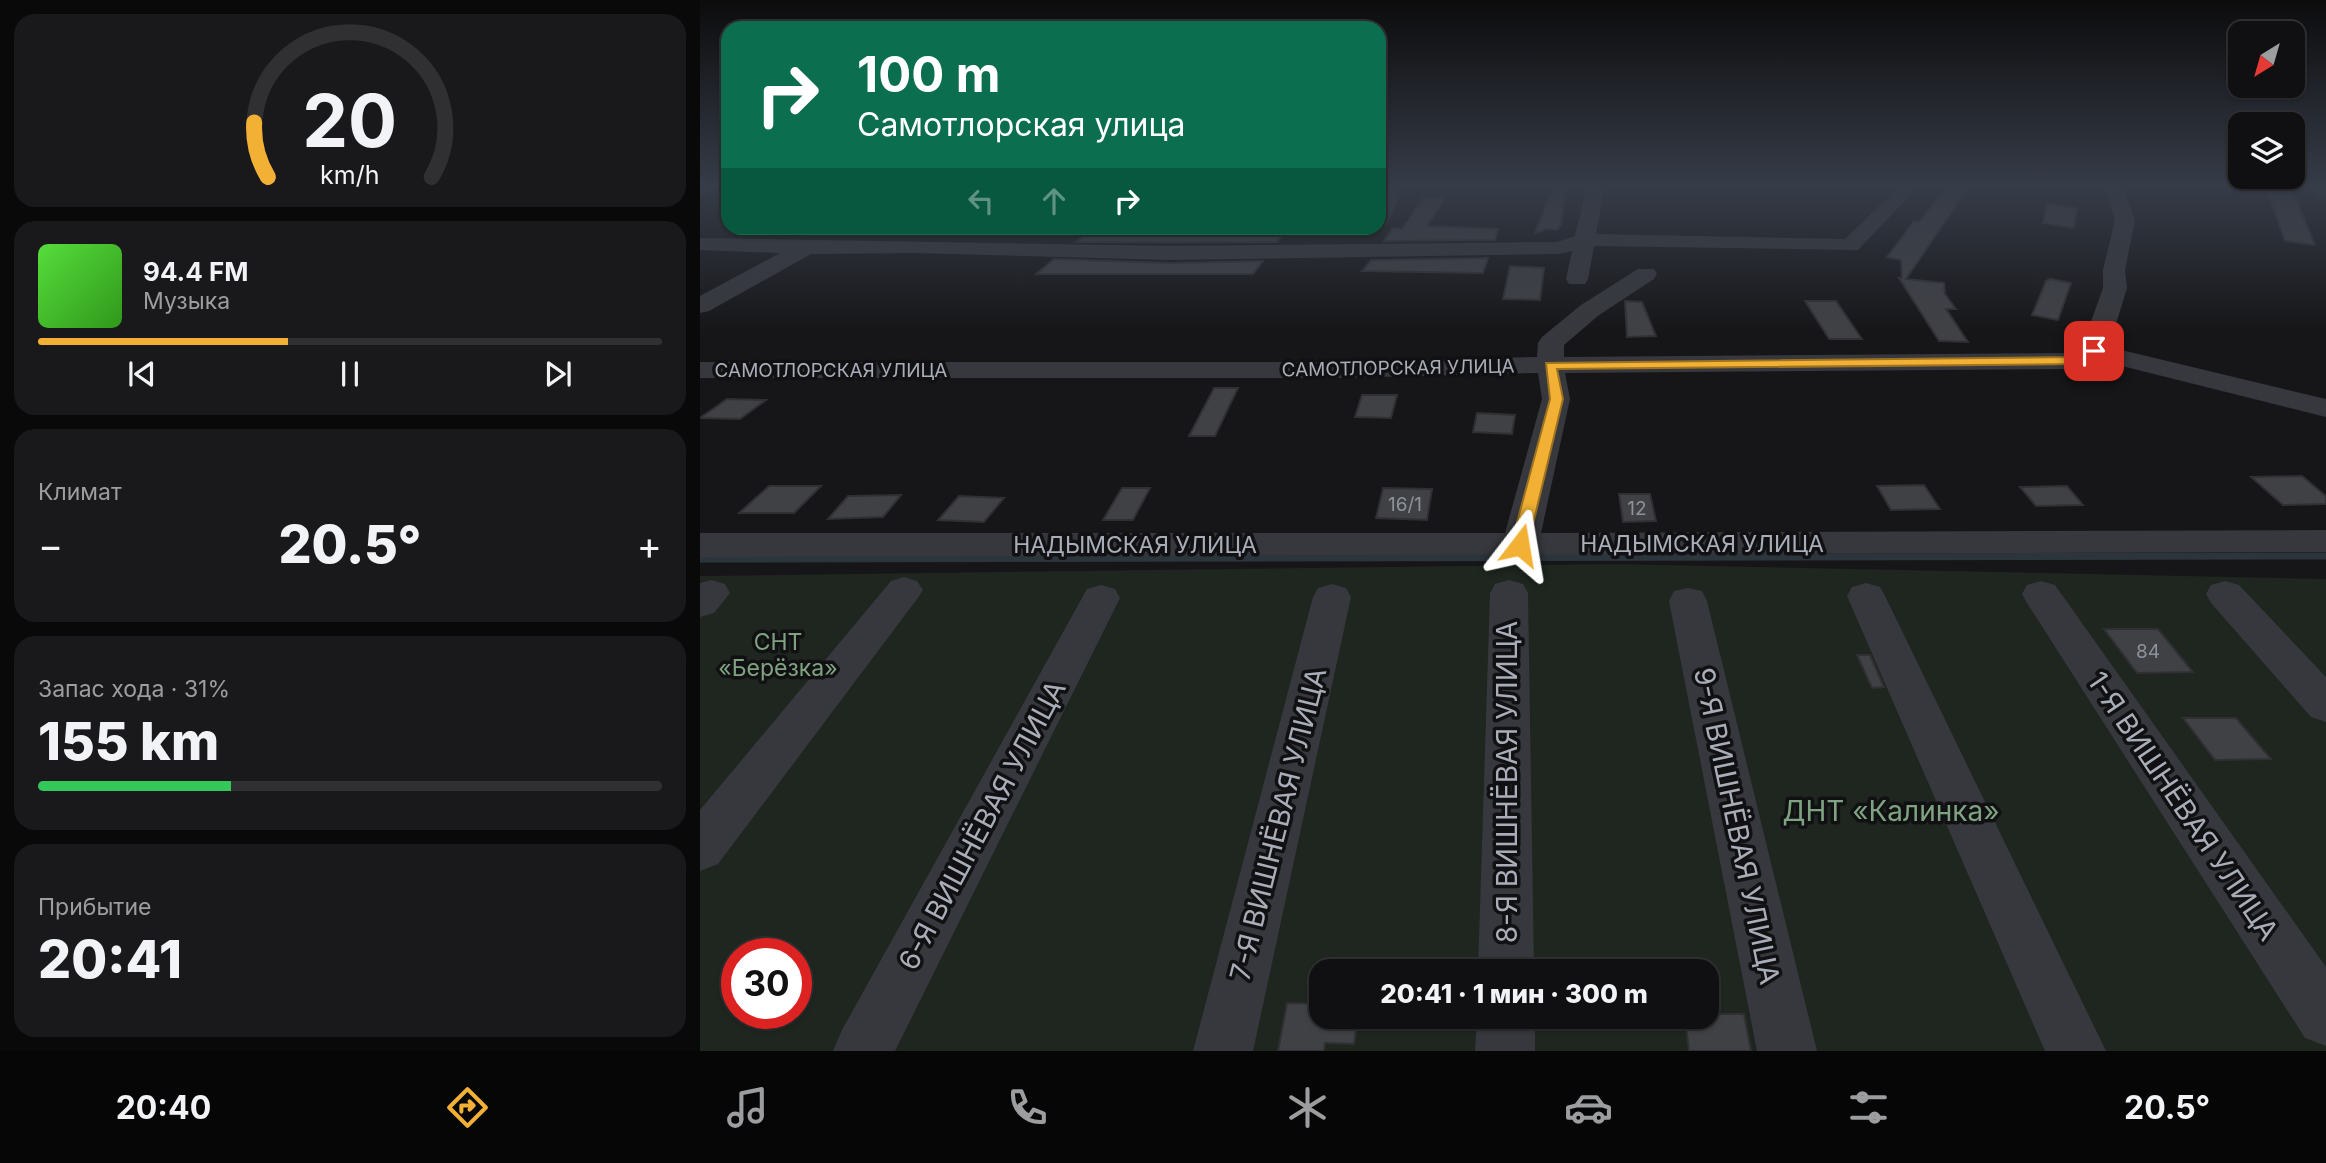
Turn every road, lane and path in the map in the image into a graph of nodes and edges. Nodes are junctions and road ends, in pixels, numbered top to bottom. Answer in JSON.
{"nodes":[{"id":1,"x":1586,"y":234,"type":"edge"},
{"id":2,"x":1861,"y":234,"type":"edge"},
{"id":3,"x":2122,"y":234,"type":"edge"},
{"id":4,"x":833,"y":235,"type":"edge"},
{"id":5,"x":1374,"y":235,"type":"edge"},
{"id":6,"x":1585,"y":240,"type":"junction"},
{"id":7,"x":700,"y":244,"type":"edge"},
{"id":8,"x":806,"y":248,"type":"junction"},
{"id":9,"x":1367,"y":250,"type":"junction"},
{"id":10,"x":1646,"y":274,"type":"dead end"},
{"id":11,"x":1577,"y":279,"type":"dead end"},
{"id":12,"x":700,"y":306,"type":"edge"},
{"id":13,"x":2094,"y":351,"type":"junction"},
{"id":14,"x":1550,"y":365,"type":"junction"},
{"id":15,"x":700,"y":370,"type":"edge"},
{"id":16,"x":2326,"y":408,"type":"edge"},
{"id":17,"x":2326,"y":541,"type":"edge"},
{"id":18,"x":700,"y":545,"type":"edge"},
{"id":19,"x":1520,"y":545,"type":"junction"},
{"id":20,"x":904,"y":590,"type":"dead end"},
{"id":21,"x":1509,"y":593,"type":"dead end"},
{"id":22,"x":2041,"y":594,"type":"dead end"},
{"id":23,"x":2225,"y":594,"type":"dead end"},
{"id":24,"x":1866,"y":596,"type":"dead end"},
{"id":25,"x":1332,"y":597,"type":"dead end"},
{"id":26,"x":1101,"y":598,"type":"dead end"},
{"id":27,"x":1688,"y":601,"type":"dead end"},
{"id":28,"x":2326,"y":705,"type":"edge"},
{"id":29,"x":700,"y":848,"type":"edge"},
{"id":30,"x":1506,"y":959,"type":"edge"},
{"id":31,"x":2326,"y":1017,"type":"edge"},
{"id":32,"x":1506,"y":1029,"type":"edge"},
{"id":33,"x":863,"y":1051,"type":"edge"},
{"id":34,"x":1223,"y":1051,"type":"edge"},
{"id":35,"x":1505,"y":1051,"type":"edge"},
{"id":36,"x":1787,"y":1051,"type":"edge"},
{"id":37,"x":2076,"y":1051,"type":"edge"}],
"edges":[{"from":1,"to":6,"type":"street"},
{"from":2,"to":6,"type":"street"},
{"from":3,"to":13,"type":"street"},
{"from":4,"to":8,"type":"street"},
{"from":5,"to":9,"type":"street"},
{"from":6,"to":9,"type":"street"},
{"from":6,"to":11,"type":"street"},
{"from":7,"to":8,"type":"street"},
{"from":8,"to":9,"type":"street"},
{"from":8,"to":12,"type":"street"},
{"from":10,"to":14,"type":"street"},
{"from":13,"to":14,"type":"street","name":"САМОТЛОРСКАЯ УЛИЦА"},
{"from":13,"to":16,"type":"street"},
{"from":14,"to":15,"type":"street","name":"САМОТЛОРСКАЯ УЛИЦА"},
{"from":14,"to":19,"type":"street"},
{"from":17,"to":19,"type":"street","name":"НАДЫМСКАЯ УЛИЦА"},
{"from":18,"to":19,"type":"street","name":"НАДЫМСКАЯ УЛИЦА"},
{"from":20,"to":29,"type":"street"},
{"from":21,"to":30,"type":"street","name":"8-Я ВИШНЁВАЯ УЛИЦА"},
{"from":22,"to":31,"type":"street","name":"1-Я ВИШНЁВАЯ УЛИЦА"},
{"from":23,"to":28,"type":"street"},
{"from":24,"to":37,"type":"street"},
{"from":25,"to":34,"type":"street","name":"7-Я ВИШНЁВАЯ УЛИЦА"},
{"from":26,"to":33,"type":"street","name":"6-Я ВИШНЁВАЯ УЛИЦА"},
{"from":27,"to":36,"type":"street","name":"9-Я ВИШНЁВАЯ УЛИЦА"},
{"from":32,"to":35,"type":"street"}]}
